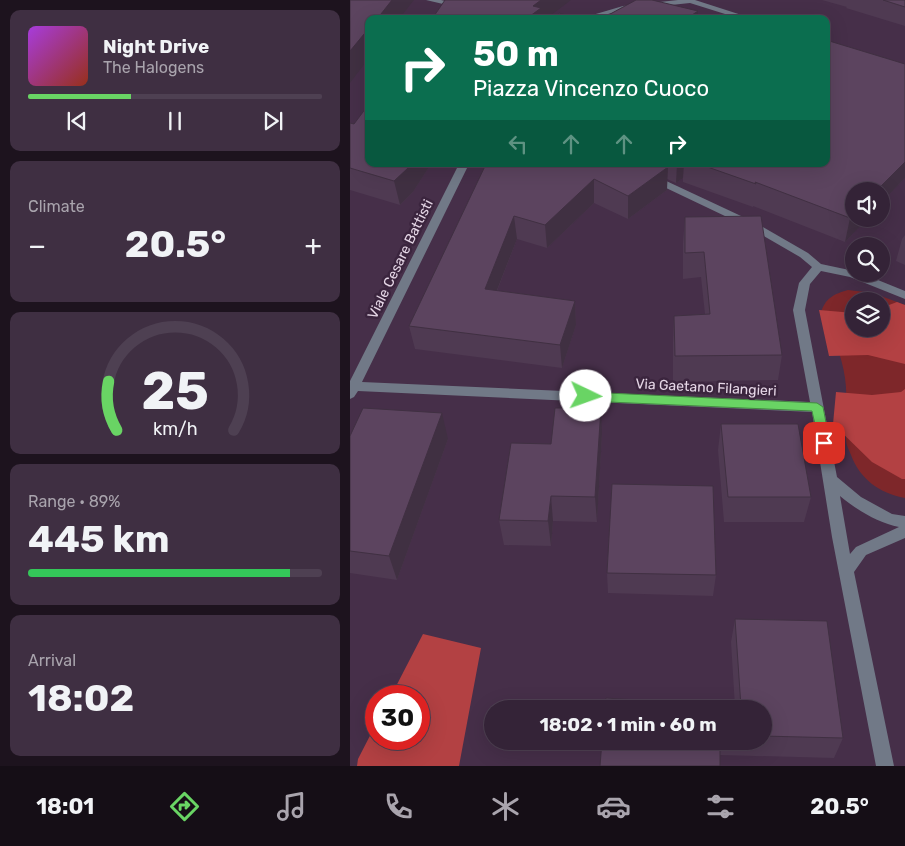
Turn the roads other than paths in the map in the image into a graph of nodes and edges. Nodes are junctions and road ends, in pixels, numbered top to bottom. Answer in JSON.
{"nodes":[{"id":1,"x":430,"y":0,"type":"edge"},
{"id":2,"x":613,"y":0,"type":"edge"},
{"id":3,"x":689,"y":0,"type":"edge"},
{"id":4,"x":471,"y":9,"type":"edge"},
{"id":5,"x":594,"y":15,"type":"edge"},
{"id":6,"x":598,"y":15,"type":"edge"},
{"id":7,"x":737,"y":15,"type":"edge"},
{"id":8,"x":463,"y":167,"type":"edge"},
{"id":9,"x":629,"y":167,"type":"edge"},
{"id":10,"x":818,"y":267,"type":"junction"},
{"id":11,"x":905,"y":295,"type":"edge"},
{"id":12,"x":352,"y":390,"type":"edge"},
{"id":13,"x":817,"y":407,"type":"junction"},
{"id":14,"x":831,"y":480,"type":"junction"},
{"id":15,"x":905,"y":522,"type":"edge"},
{"id":16,"x":905,"y":531,"type":"edge"},
{"id":17,"x":846,"y":571,"type":"junction"},
{"id":18,"x":885,"y":766,"type":"edge"}],
"edges":[{"from":1,"to":4,"type":"street"},
{"from":2,"to":5,"type":"street"},
{"from":3,"to":6,"type":"street"},
{"from":3,"to":7,"type":"street"},
{"from":8,"to":12,"type":"street","name":"Viale Cesare Battisti"},
{"from":9,"to":10,"type":"street"},
{"from":10,"to":11,"type":"street"},
{"from":10,"to":13,"type":"street"},
{"from":12,"to":13,"type":"street","name":"Via Gaetano Filangieri"},
{"from":13,"to":14,"type":"street"},
{"from":14,"to":15,"type":"street"},
{"from":14,"to":17,"type":"street"},
{"from":16,"to":17,"type":"street"},
{"from":17,"to":18,"type":"street"}]}
